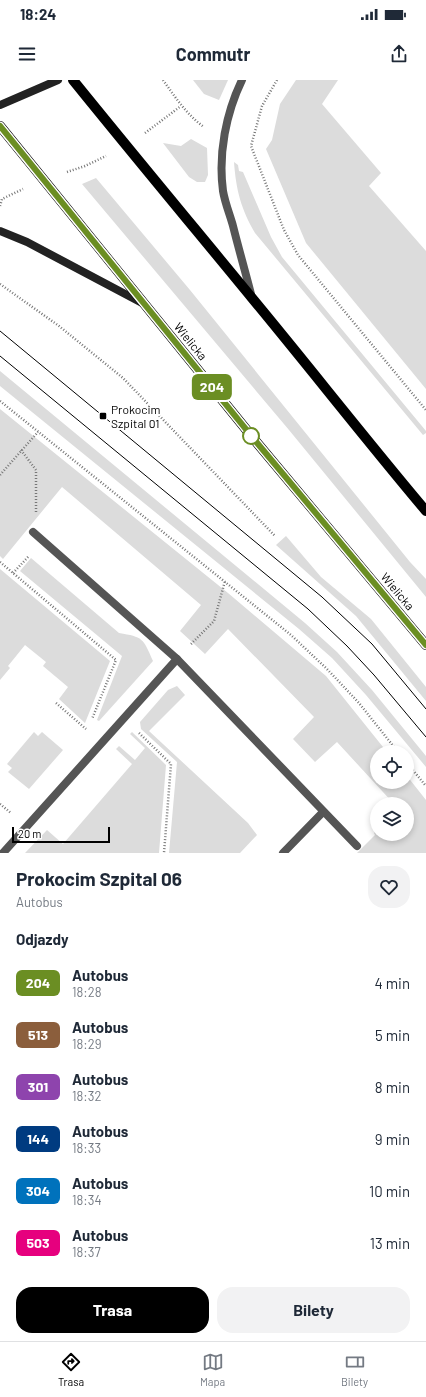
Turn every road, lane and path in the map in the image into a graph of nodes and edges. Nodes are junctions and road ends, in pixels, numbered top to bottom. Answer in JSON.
{"nodes":[{"id":1,"x":58,"y":80,"type":"edge"},
{"id":2,"x":73,"y":80,"type":"edge"},
{"id":3,"x":163,"y":80,"type":"edge"},
{"id":4,"x":242,"y":80,"type":"edge"},
{"id":5,"x":277,"y":80,"type":"edge"},
{"id":6,"x":0,"y":105,"type":"edge"},
{"id":7,"x":182,"y":106,"type":"junction"},
{"id":8,"x":0,"y":126,"type":"edge"},
{"id":9,"x":207,"y":128,"type":"dead end"},
{"id":10,"x":151,"y":130,"type":"dead end"},
{"id":11,"x":85,"y":166,"type":"dead end"},
{"id":12,"x":71,"y":171,"type":"dead end"},
{"id":13,"x":18,"y":192,"type":"dead end"},
{"id":14,"x":1,"y":198,"type":"edge"},
{"id":15,"x":0,"y":206,"type":"edge"},
{"id":16,"x":0,"y":231,"type":"edge"},
{"id":17,"x":0,"y":284,"type":"edge"},
{"id":18,"x":253,"y":298,"type":"junction"},
{"id":19,"x":145,"y":305,"type":"junction"},
{"id":20,"x":0,"y":401,"type":"edge"},
{"id":21,"x":426,"y":410,"type":"edge"},
{"id":22,"x":38,"y":432,"type":"junction"},
{"id":23,"x":21,"y":450,"type":"junction"},
{"id":24,"x":0,"y":476,"type":"edge"},
{"id":25,"x":426,"y":511,"type":"edge"},
{"id":26,"x":33,"y":532,"type":"joint"},
{"id":27,"x":275,"y":536,"type":"dead end"},
{"id":28,"x":0,"y":562,"type":"edge"},
{"id":29,"x":225,"y":581,"type":"junction"},
{"id":30,"x":194,"y":641,"type":"dead end"},
{"id":31,"x":426,"y":645,"type":"edge"},
{"id":32,"x":177,"y":659,"type":"junction"},
{"id":33,"x":56,"y":703,"type":"dead end"},
{"id":34,"x":124,"y":719,"type":"junction"},
{"id":35,"x":392,"y":745,"type":"edge"},
{"id":36,"x":414,"y":771,"type":"edge"},
{"id":37,"x":426,"y":786,"type":"edge"},
{"id":38,"x":0,"y":804,"type":"edge"},
{"id":39,"x":323,"y":812,"type":"junction"},
{"id":40,"x":13,"y":815,"type":"dead end"},
{"id":41,"x":357,"y":846,"type":"dead end"},
{"id":42,"x":3,"y":853,"type":"edge"},
{"id":43,"x":164,"y":853,"type":"edge"},
{"id":44,"x":283,"y":853,"type":"edge"}],
"edges":[{"from":1,"to":6,"type":"street"},
{"from":2,"to":18,"type":"main road"},
{"from":3,"to":7,"type":"path"},
{"from":4,"to":18,"type":"street"},
{"from":5,"to":21,"type":"path"},
{"from":7,"to":9,"type":"path"},
{"from":7,"to":10,"type":"path"},
{"from":8,"to":19,"type":"main road","name":"Wielicka"},
{"from":11,"to":12,"type":"path"},
{"from":13,"to":14,"type":"path"},
{"from":14,"to":15,"type":"path"},
{"from":16,"to":19,"type":"street"},
{"from":17,"to":27,"type":"path"},
{"from":18,"to":25,"type":"main road"},
{"from":19,"to":31,"type":"main road","name":"Wielicka"},
{"from":20,"to":22,"type":"path"},
{"from":22,"to":23,"type":"path"},
{"from":22,"to":29,"type":"path"},
{"from":23,"to":24,"type":"path"},
{"from":23,"to":26,"type":"path"},
{"from":26,"to":32,"type":"street"},
{"from":28,"to":33,"type":"path"},
{"from":29,"to":30,"type":"path"},
{"from":29,"to":35,"type":"path"},
{"from":32,"to":34,"type":"street"},
{"from":32,"to":39,"type":"street"},
{"from":34,"to":42,"type":"street"},
{"from":34,"to":43,"type":"path"},
{"from":36,"to":37,"type":"path"},
{"from":38,"to":40,"type":"path"},
{"from":39,"to":41,"type":"street"},
{"from":39,"to":44,"type":"street"}]}
